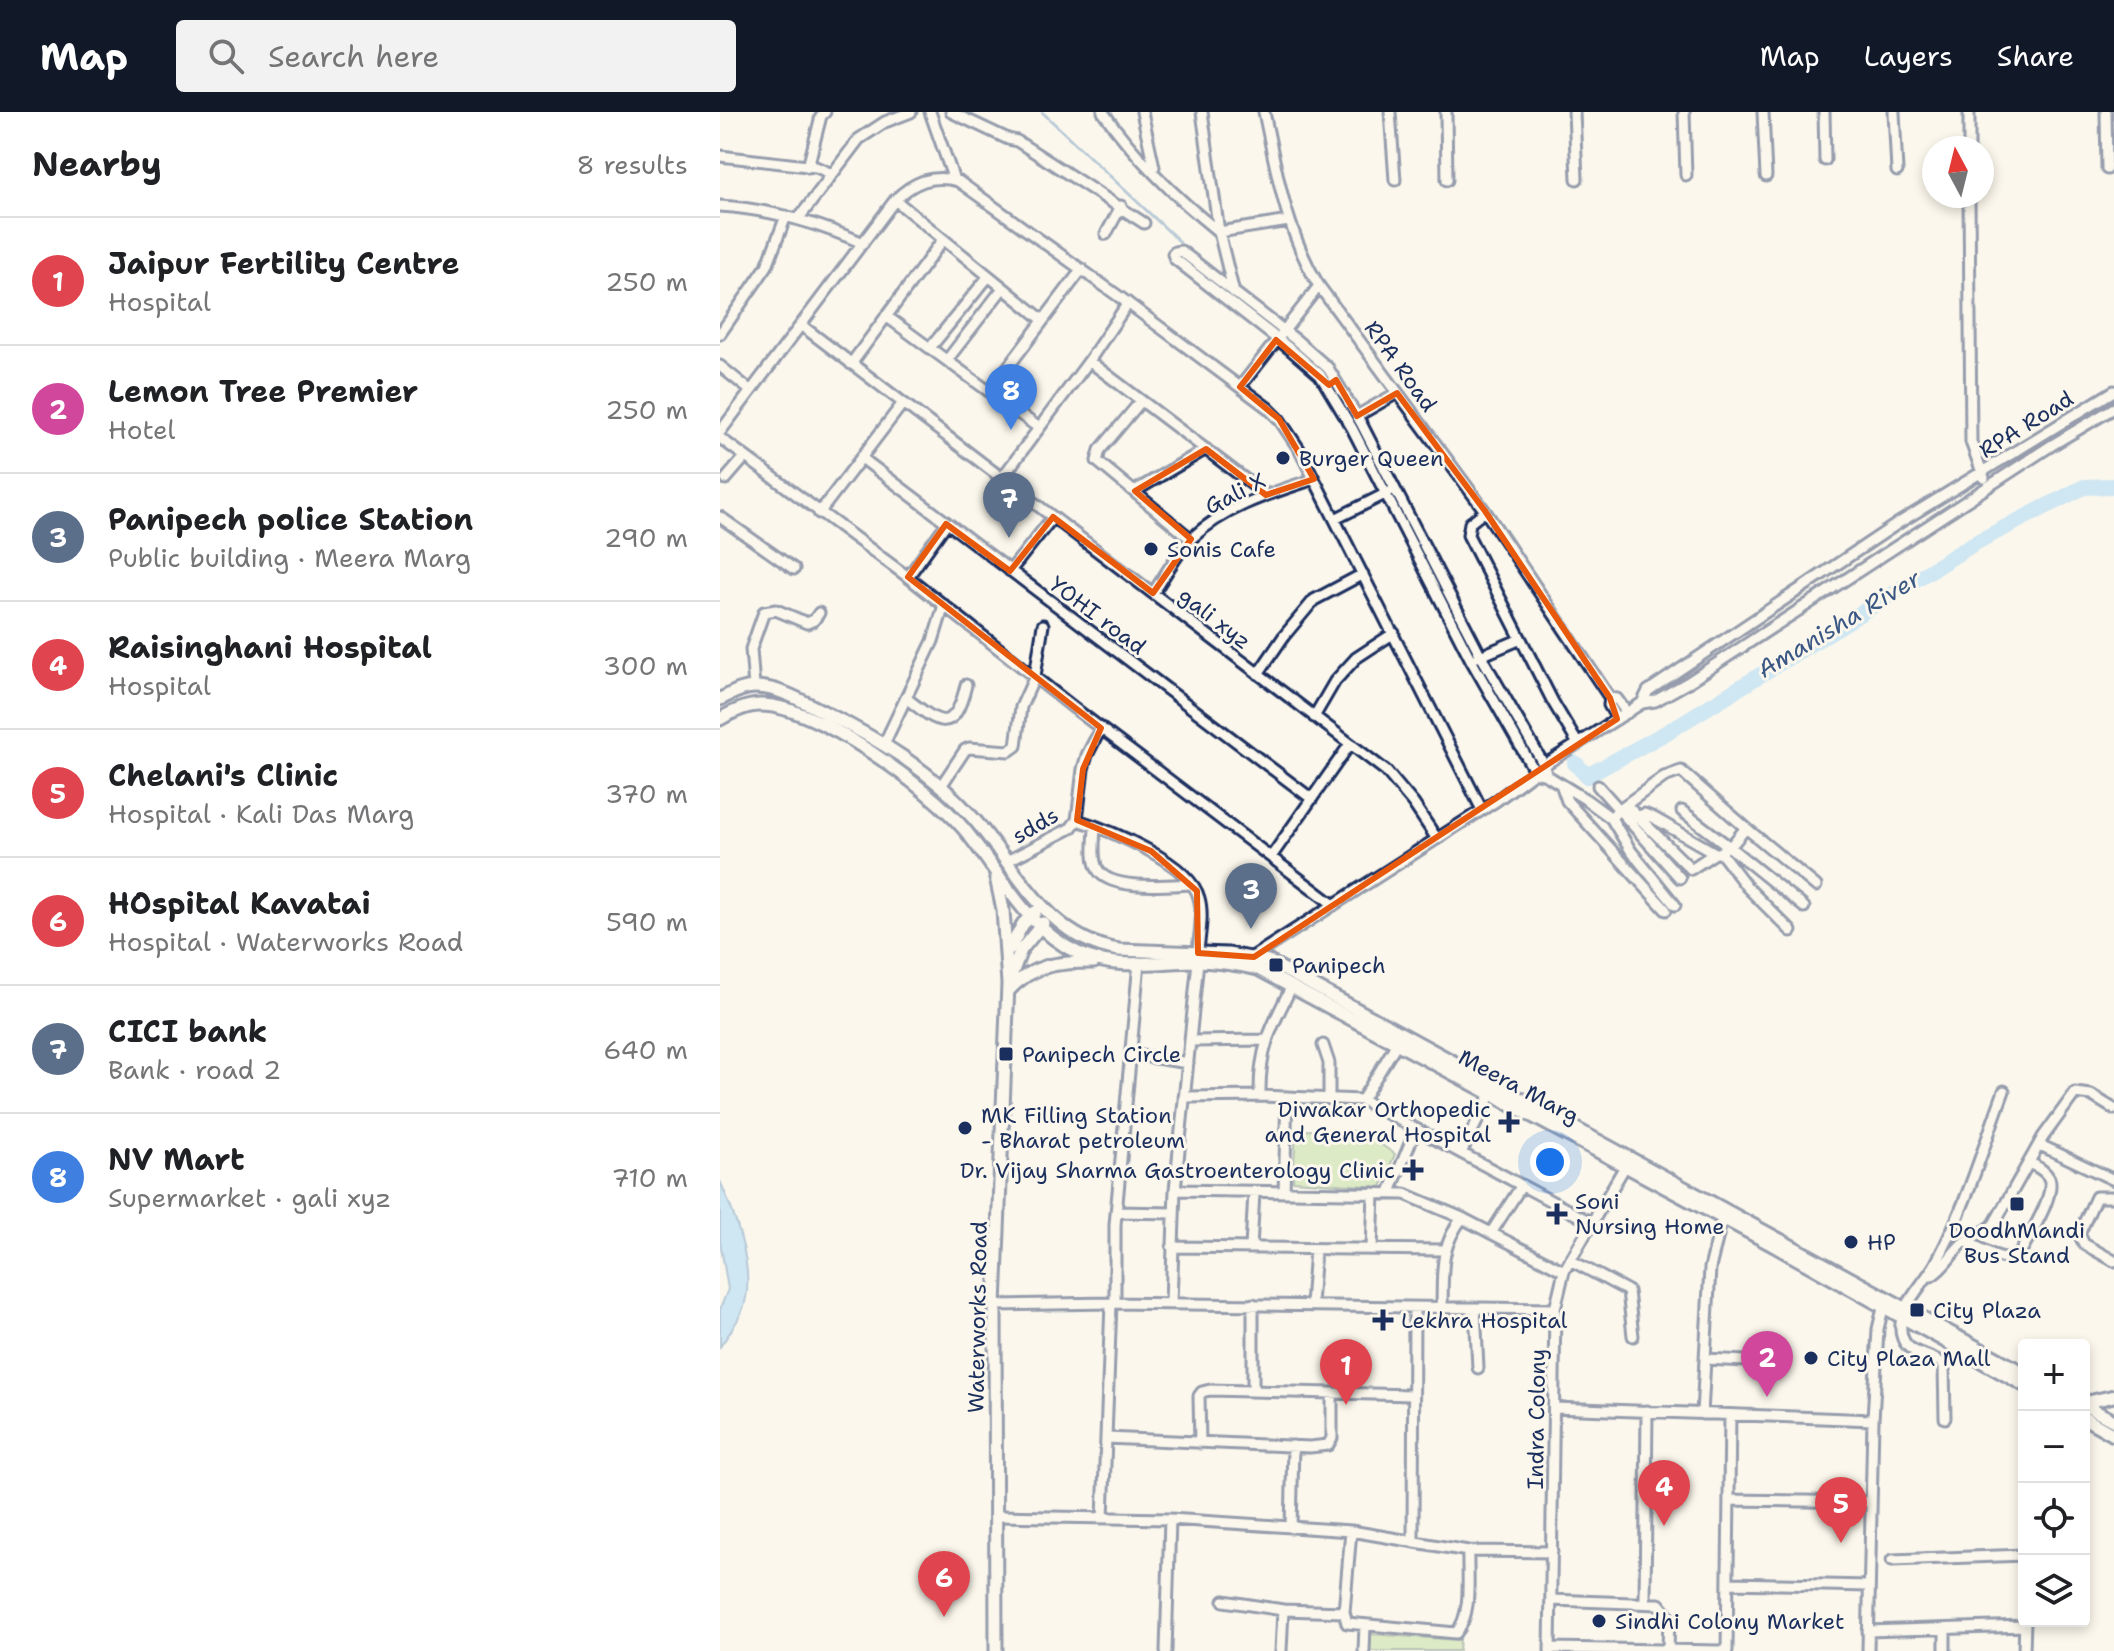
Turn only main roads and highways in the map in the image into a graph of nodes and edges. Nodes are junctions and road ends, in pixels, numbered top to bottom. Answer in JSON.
{"nodes":[{"id":1,"x":720,"y":699,"type":"edge"},
{"id":2,"x":720,"y":719,"type":"edge"},
{"id":3,"x":994,"y":871,"type":"junction"},
{"id":4,"x":1042,"y":905,"type":"junction"},
{"id":5,"x":1051,"y":916,"type":"junction"},
{"id":6,"x":1035,"y":921,"type":"junction"},
{"id":7,"x":1007,"y":954,"type":"junction"},
{"id":8,"x":1198,"y":957,"type":"junction"},
{"id":9,"x":1106,"y":962,"type":"junction"},
{"id":10,"x":1008,"y":987,"type":"junction"},
{"id":11,"x":1628,"y":1162,"type":"junction"},
{"id":12,"x":1885,"y":1302,"type":"junction"},
{"id":13,"x":1904,"y":1312,"type":"junction"},
{"id":14,"x":2018,"y":1370,"type":"edge"},
{"id":15,"x":2018,"y":1381,"type":"edge"},
{"id":16,"x":2114,"y":1396,"type":"edge"},
{"id":17,"x":2090,"y":1402,"type":"edge"},
{"id":18,"x":2090,"y":1409,"type":"edge"},
{"id":19,"x":2090,"y":1420,"type":"edge"},
{"id":20,"x":2113,"y":1428,"type":"edge"},
{"id":21,"x":996,"y":1651,"type":"edge"}],
"edges":[{"from":1,"to":4,"type":"main road","name":"Meera Marg"},
{"from":2,"to":3,"type":"main road","name":"Meera Marg"},
{"from":3,"to":6,"type":"main road","name":"Meera Marg"},
{"from":3,"to":7,"type":"main road","name":"Waterworks Road"},
{"from":4,"to":5,"type":"main road","name":"Meera Marg"},
{"from":4,"to":6,"type":"main road"},
{"from":5,"to":6,"type":"main road"},
{"from":5,"to":8,"type":"main road","name":"Meera Marg"},
{"from":6,"to":7,"type":"main road"},
{"from":6,"to":9,"type":"main road","name":"Meera Marg"},
{"from":6,"to":10,"type":"main road"},
{"from":7,"to":10,"type":"main road","name":"Waterworks Road"},
{"from":8,"to":9,"type":"main road","name":"Meera Marg"},
{"from":8,"to":11,"type":"main road","name":"Meera Marg"},
{"from":8,"to":11,"type":"main road","name":"Meera Marg"},
{"from":9,"to":10,"type":"main road"},
{"from":10,"to":21,"type":"main road","name":"Waterworks Road"},
{"from":11,"to":12,"type":"main road","name":"Meera Marg"},
{"from":11,"to":12,"type":"main road","name":"Meera Marg"},
{"from":12,"to":13,"type":"main road","name":"Meera Marg"},
{"from":13,"to":14,"type":"main road","name":"Meera Marg"},
{"from":13,"to":15,"type":"main road","name":"Meera Marg"},
{"from":16,"to":17,"type":"main road"},
{"from":18,"to":20,"type":"main road"},
{"from":19,"to":20,"type":"main road"}]}
